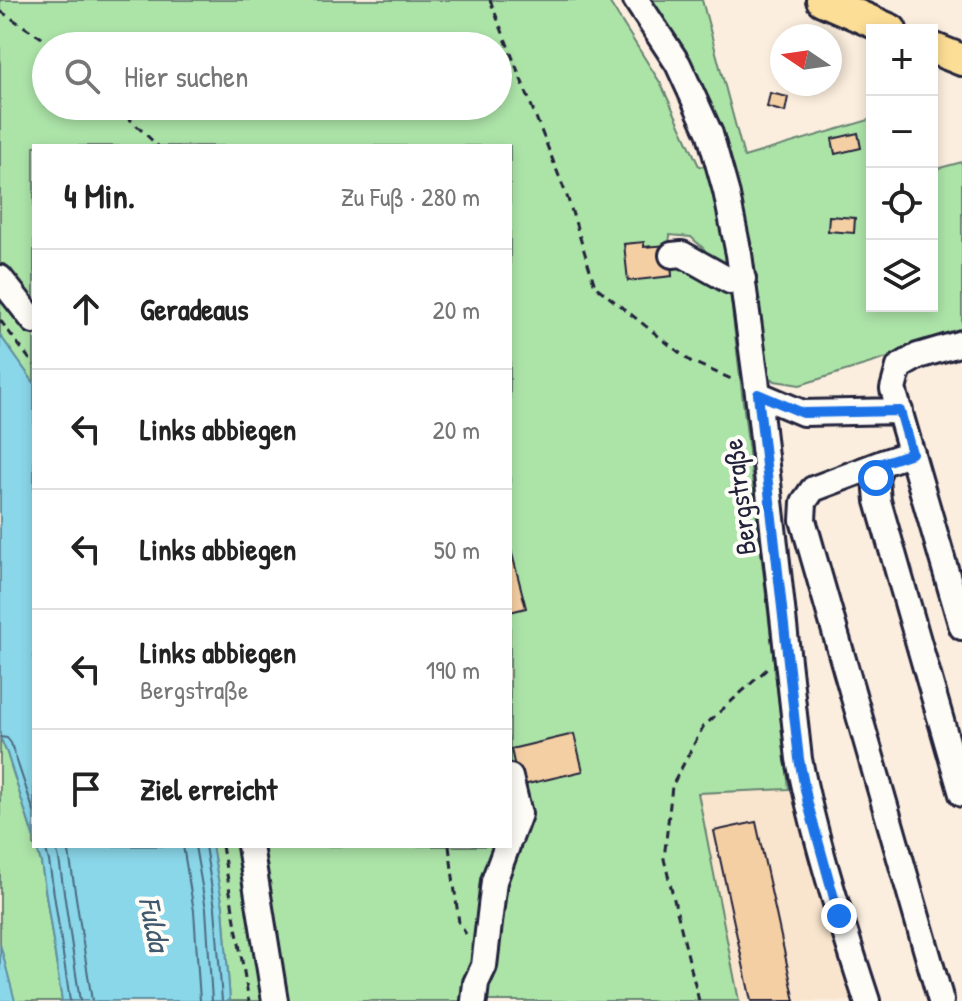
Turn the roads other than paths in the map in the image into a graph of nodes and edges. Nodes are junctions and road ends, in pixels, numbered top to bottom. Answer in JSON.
{"nodes":[{"id":1,"x":636,"y":0,"type":"edge"},
{"id":2,"x":822,"y":0,"type":"edge"},
{"id":3,"x":877,"y":24,"type":"edge"},
{"id":4,"x":938,"y":50,"type":"edge"},
{"id":5,"x":962,"y":60,"type":"edge"},
{"id":6,"x":672,"y":255,"type":"dead end"},
{"id":7,"x":0,"y":278,"type":"edge"},
{"id":8,"x":743,"y":279,"type":"junction"},
{"id":9,"x":32,"y":318,"type":"edge"},
{"id":10,"x":962,"y":343,"type":"edge"},
{"id":11,"x":758,"y":394,"type":"junction"},
{"id":12,"x":900,"y":411,"type":"junction"},
{"id":13,"x":912,"y":453,"type":"junction"},
{"id":14,"x":882,"y":463,"type":"junction"},
{"id":15,"x":962,"y":627,"type":"edge"},
{"id":16,"x":512,"y":785,"type":"edge"},
{"id":17,"x":962,"y":794,"type":"edge"},
{"id":18,"x":512,"y":833,"type":"edge"},
{"id":19,"x":250,"y":848,"type":"edge"},
{"id":20,"x":506,"y":848,"type":"edge"},
{"id":21,"x":275,"y":1001,"type":"edge"},
{"id":22,"x":474,"y":1001,"type":"edge"},
{"id":23,"x":867,"y":1001,"type":"edge"},
{"id":24,"x":941,"y":1001,"type":"edge"}],
"edges":[{"from":1,"to":8,"type":"street","name":"Bergstraße"},
{"from":2,"to":3,"type":"main road"},
{"from":4,"to":5,"type":"main road"},
{"from":6,"to":8,"type":"street"},
{"from":7,"to":9,"type":"street"},
{"from":8,"to":11,"type":"street","name":"Bergstraße"},
{"from":10,"to":12,"type":"street"},
{"from":11,"to":12,"type":"street"},
{"from":11,"to":23,"type":"street","name":"Bergstraße"},
{"from":12,"to":13,"type":"street"},
{"from":13,"to":14,"type":"street"},
{"from":13,"to":15,"type":"street"},
{"from":14,"to":17,"type":"street"},
{"from":14,"to":24,"type":"street"},
{"from":16,"to":18,"type":"street"},
{"from":19,"to":21,"type":"street"},
{"from":20,"to":22,"type":"street"}]}
